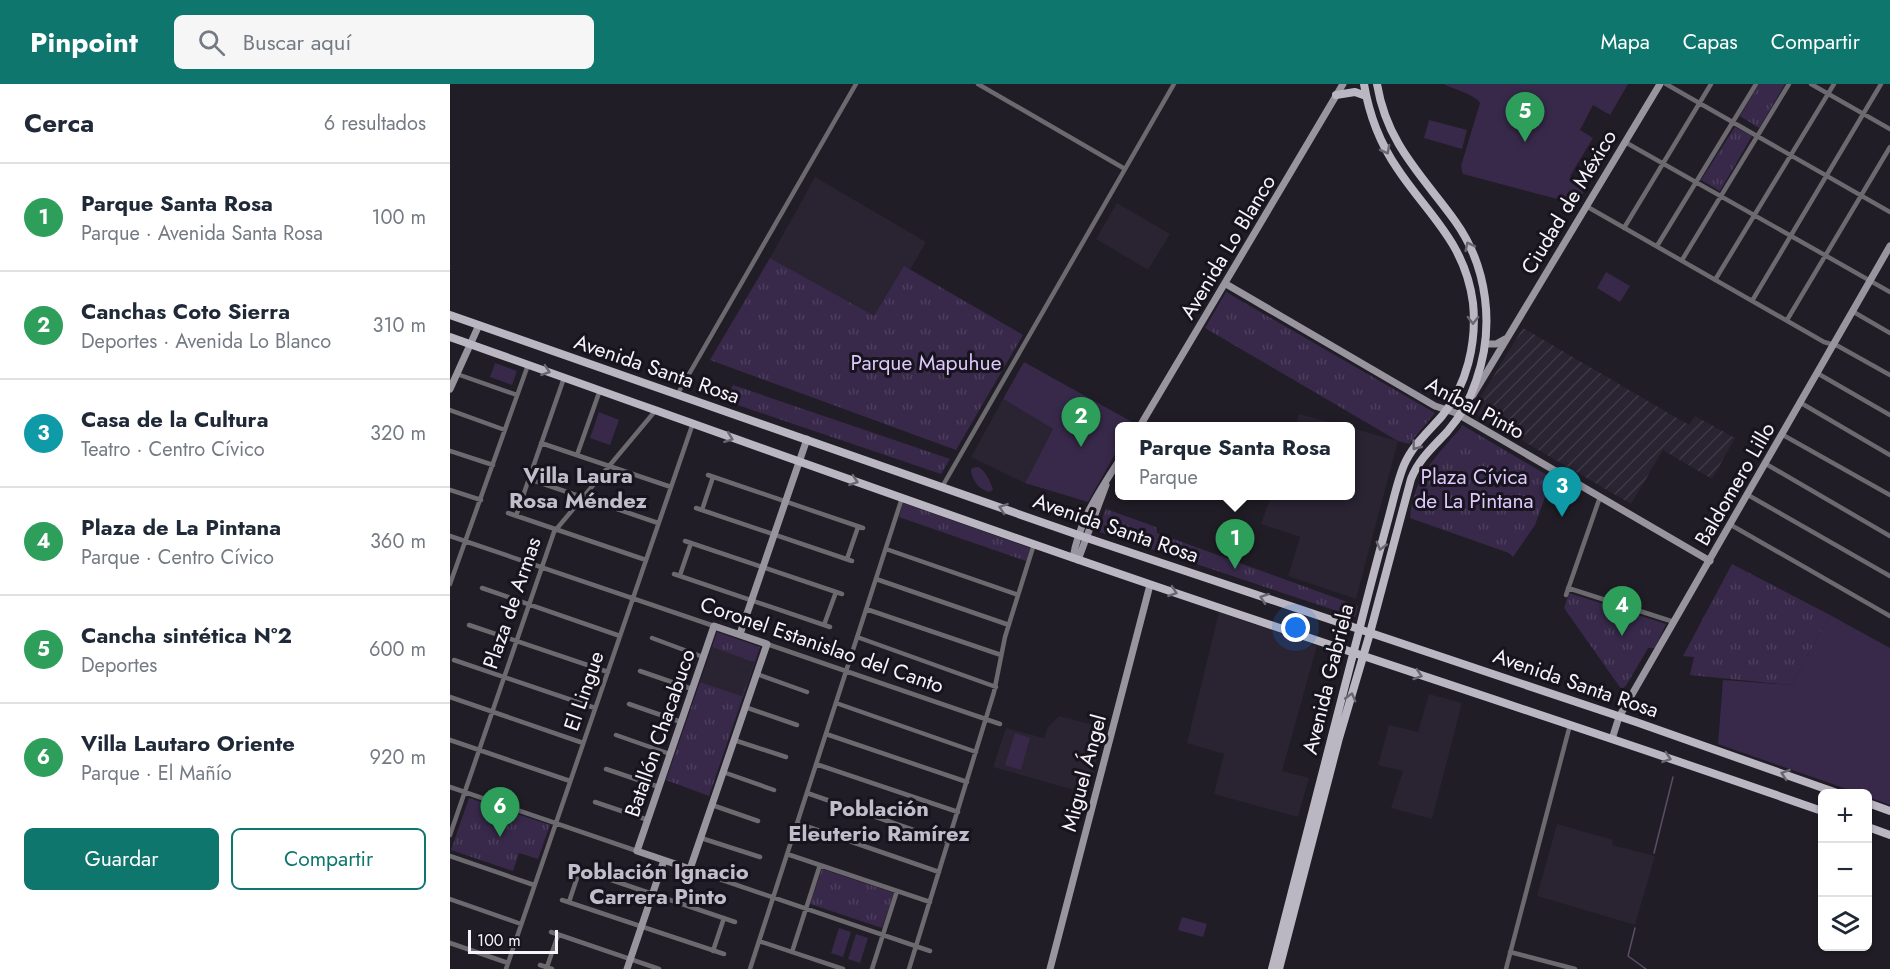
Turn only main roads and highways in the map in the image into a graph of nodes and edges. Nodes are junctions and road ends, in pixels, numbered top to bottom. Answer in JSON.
{"nodes":[{"id":1,"x":1364,"y":84,"type":"edge"},
{"id":2,"x":1377,"y":84,"type":"edge"},
{"id":3,"x":1336,"y":95,"type":"road end"},
{"id":4,"x":1366,"y":96,"type":"junction"},
{"id":5,"x":1432,"y":192,"type":"junction"},
{"id":6,"x":1421,"y":200,"type":"junction"},
{"id":7,"x":450,"y":315,"type":"edge"},
{"id":8,"x":450,"y":337,"type":"edge"},
{"id":9,"x":1485,"y":344,"type":"junction"},
{"id":10,"x":1472,"y":347,"type":"junction"},
{"id":11,"x":1359,"y":630,"type":"junction"},
{"id":12,"x":1370,"y":633,"type":"junction"},
{"id":13,"x":1353,"y":653,"type":"junction"},
{"id":14,"x":1363,"y":657,"type":"junction"},
{"id":15,"x":1826,"y":789,"type":"edge"},
{"id":16,"x":1872,"y":804,"type":"edge"},
{"id":17,"x":1818,"y":810,"type":"edge"},
{"id":18,"x":1890,"y":811,"type":"edge"},
{"id":19,"x":1872,"y":828,"type":"edge"},
{"id":20,"x":1890,"y":835,"type":"edge"},
{"id":21,"x":1272,"y":969,"type":"edge"},
{"id":22,"x":1279,"y":969,"type":"edge"}],
"edges":[{"from":1,"to":4,"type":"main road","name":"Avenida Gabriela"},
{"from":2,"to":5,"type":"main road","name":"Avenida Gabriela"},
{"from":3,"to":4,"type":"main road"},
{"from":4,"to":6,"type":"main road","name":"Avenida Gabriela","one_way":true},
{"from":5,"to":6,"type":"main road"},
{"from":9,"to":5,"type":"main road","name":"Avenida Gabriela","one_way":true},
{"from":6,"to":10,"type":"main road","name":"Avenida Gabriela","one_way":true},
{"from":11,"to":7,"type":"main road","name":"Avenida Santa Rosa","one_way":true},
{"from":8,"to":13,"type":"main road","name":"Avenida Santa Rosa","one_way":true},
{"from":9,"to":10,"type":"main road"},
{"from":9,"to":12,"type":"main road","name":"Avenida Gabriela"},
{"from":10,"to":11,"type":"main road","name":"Avenida Gabriela","one_way":true},
{"from":11,"to":12,"type":"main road","name":"Avenida Santa Rosa"},
{"from":11,"to":13,"type":"main road","name":"Avenida Gabriela"},
{"from":12,"to":14,"type":"main road","name":"Avenida Gabriela"},
{"from":15,"to":12,"type":"main road","name":"Avenida Santa Rosa","one_way":true},
{"from":13,"to":14,"type":"main road","name":"Avenida Santa Rosa"},
{"from":13,"to":21,"type":"main road","name":"Avenida Gabriela"},
{"from":14,"to":17,"type":"main road","name":"Avenida Santa Rosa","one_way":true},
{"from":22,"to":14,"type":"main road","name":"Avenida Gabriela","one_way":true},
{"from":16,"to":18,"type":"main road"},
{"from":19,"to":20,"type":"main road"}]}
